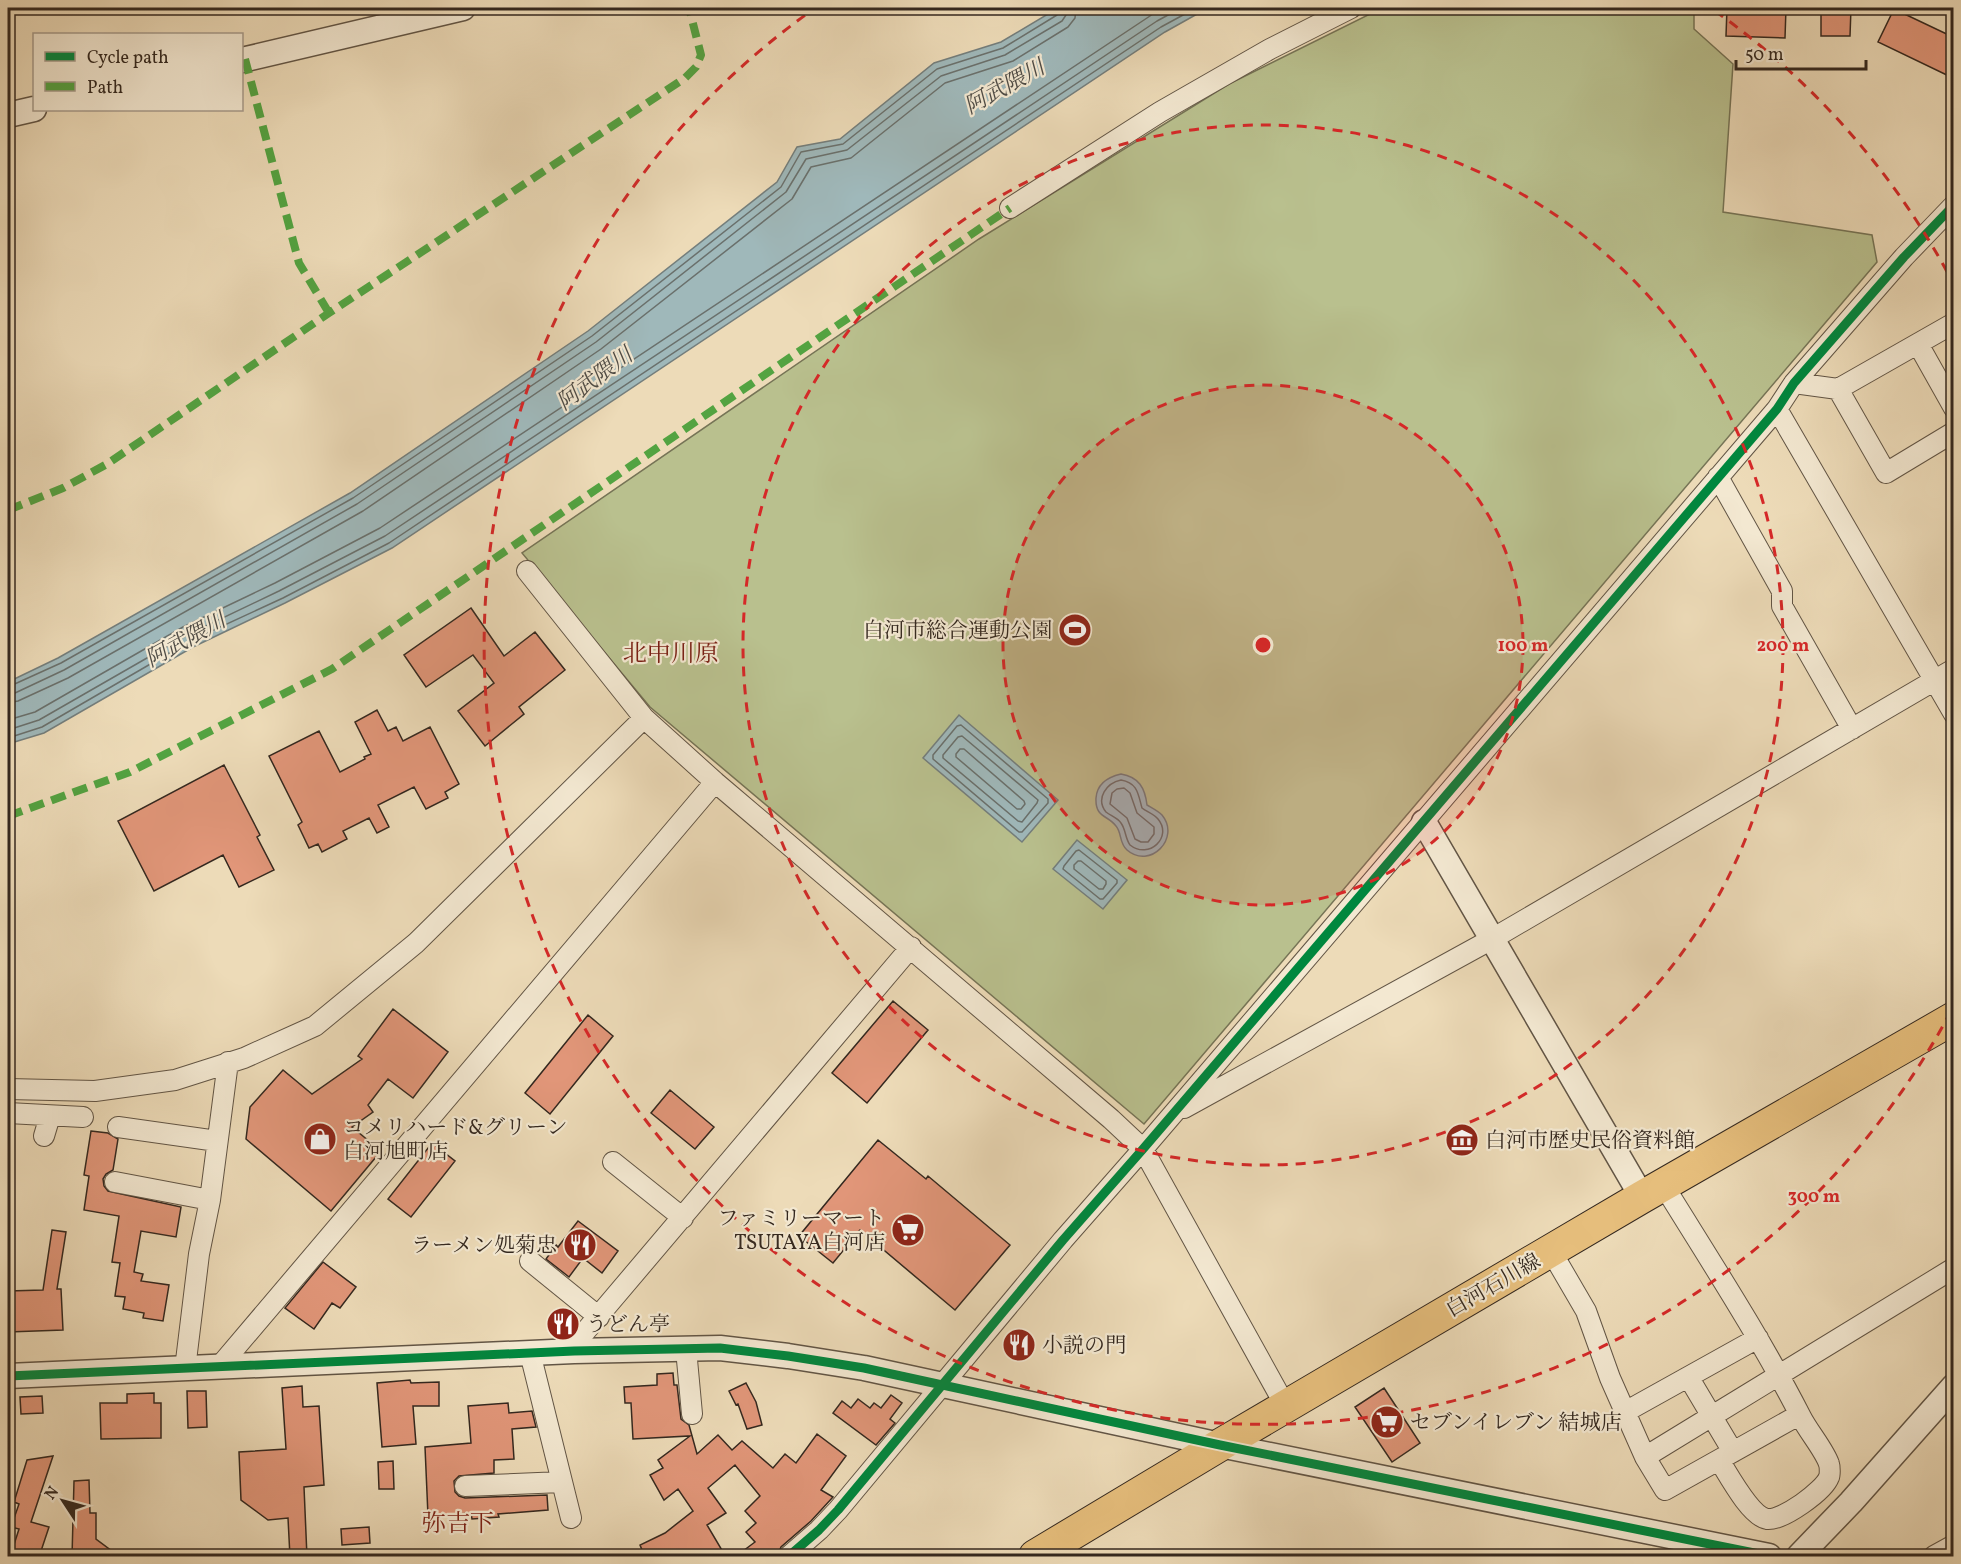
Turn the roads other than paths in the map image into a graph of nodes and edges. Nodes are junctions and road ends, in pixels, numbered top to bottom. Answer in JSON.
{"nodes":[{"id":1,"x":463,"y":8,"type":"edge"},
{"id":2,"x":1351,"y":8,"type":"edge"},
{"id":3,"x":243,"y":60,"type":"edge"},
{"id":4,"x":33,"y":109,"type":"edge"},
{"id":5,"x":8,"y":115,"type":"edge"},
{"id":6,"x":1953,"y":205,"type":"edge"},
{"id":7,"x":1010,"y":208,"type":"dead end"},
{"id":8,"x":1953,"y":323,"type":"edge"},
{"id":9,"x":1918,"y":344,"type":"junction"},
{"id":10,"x":1794,"y":383,"type":"junction"},
{"id":11,"x":1838,"y":390,"type":"junction"},
{"id":12,"x":1953,"y":408,"type":"edge"},
{"id":13,"x":1777,"y":409,"type":"junction"},
{"id":14,"x":1953,"y":432,"type":"edge"},
{"id":15,"x":1718,"y":477,"type":"junction"},
{"id":16,"x":527,"y":571,"type":"dead end"},
{"id":17,"x":1953,"y":669,"type":"edge"},
{"id":18,"x":1934,"y":681,"type":"junction"},
{"id":19,"x":1953,"y":714,"type":"edge"},
{"id":20,"x":644,"y":718,"type":"junction"},
{"id":21,"x":1852,"y":729,"type":"junction"},
{"id":22,"x":716,"y":782,"type":"junction"},
{"id":23,"x":1424,"y":822,"type":"junction"},
{"id":24,"x":1492,"y":939,"type":"junction"},
{"id":25,"x":912,"y":947,"type":"junction"},
{"id":26,"x":1953,"y":1018,"type":"edge"},
{"id":27,"x":228,"y":1062,"type":"junction"},
{"id":28,"x":8,"y":1089,"type":"edge"},
{"id":29,"x":8,"y":1113,"type":"edge"},
{"id":30,"x":1174,"y":1113,"type":"junction"},
{"id":31,"x":50,"y":1116,"type":"junction"},
{"id":32,"x":83,"y":1117,"type":"dead end"},
{"id":33,"x":118,"y":1127,"type":"dead end"},
{"id":34,"x":44,"y":1136,"type":"dead end"},
{"id":35,"x":217,"y":1141,"type":"junction"},
{"id":36,"x":1143,"y":1149,"type":"junction"},
{"id":37,"x":613,"y":1162,"type":"dead end"},
{"id":38,"x":115,"y":1182,"type":"dead end"},
{"id":39,"x":1653,"y":1191,"type":"junction"},
{"id":40,"x":210,"y":1200,"type":"junction"},
{"id":41,"x":683,"y":1218,"type":"junction"},
{"id":42,"x":1551,"y":1251,"type":"junction"},
{"id":43,"x":530,"y":1261,"type":"dead end"},
{"id":44,"x":1953,"y":1268,"type":"edge"},
{"id":45,"x":599,"y":1317,"type":"junction"},
{"id":46,"x":1758,"y":1338,"type":"junction"},
{"id":47,"x":686,"y":1349,"type":"junction"},
{"id":48,"x":574,"y":1351,"type":"junction"},
{"id":49,"x":530,"y":1353,"type":"junction"},
{"id":50,"x":219,"y":1367,"type":"junction"},
{"id":51,"x":185,"y":1369,"type":"junction"},
{"id":52,"x":1781,"y":1376,"type":"junction"},
{"id":53,"x":8,"y":1377,"type":"edge"},
{"id":54,"x":1689,"y":1378,"type":"junction"},
{"id":55,"x":943,"y":1384,"type":"junction"},
{"id":56,"x":1953,"y":1386,"type":"edge"},
{"id":57,"x":1286,"y":1407,"type":"junction"},
{"id":58,"x":1798,"y":1411,"type":"junction"},
{"id":59,"x":1625,"y":1412,"type":"junction"},
{"id":60,"x":692,"y":1414,"type":"dead end"},
{"id":61,"x":1712,"y":1415,"type":"junction"},
{"id":62,"x":1220,"y":1445,"type":"junction"},
{"id":63,"x":1726,"y":1456,"type":"junction"},
{"id":64,"x":1645,"y":1457,"type":"junction"},
{"id":65,"x":562,"y":1482,"type":"junction"},
{"id":66,"x":465,"y":1486,"type":"dead end"},
{"id":67,"x":571,"y":1518,"type":"dead end"},
{"id":68,"x":1953,"y":1545,"type":"edge"},
{"id":69,"x":789,"y":1557,"type":"edge"},
{"id":70,"x":1035,"y":1557,"type":"edge"},
{"id":71,"x":1769,"y":1557,"type":"edge"},
{"id":72,"x":1799,"y":1557,"type":"edge"},
{"id":73,"x":1934,"y":1557,"type":"edge"}],
"edges":[{"from":1,"to":3,"type":"street"},
{"from":2,"to":7,"type":"street"},
{"from":4,"to":5,"type":"street"},
{"from":6,"to":10,"type":"street"},
{"from":8,"to":9,"type":"street"},
{"from":9,"to":11,"type":"street"},
{"from":9,"to":12,"type":"street"},
{"from":10,"to":11,"type":"street"},
{"from":10,"to":13,"type":"street"},
{"from":11,"to":14,"type":"street"},
{"from":13,"to":15,"type":"street"},
{"from":13,"to":18,"type":"street"},
{"from":15,"to":21,"type":"street"},
{"from":15,"to":23,"type":"street"},
{"from":16,"to":20,"type":"street"},
{"from":17,"to":18,"type":"street"},
{"from":18,"to":19,"type":"street"},
{"from":18,"to":21,"type":"street"},
{"from":20,"to":22,"type":"street"},
{"from":20,"to":27,"type":"street"},
{"from":21,"to":24,"type":"street"},
{"from":22,"to":25,"type":"street"},
{"from":22,"to":50,"type":"street"},
{"from":23,"to":24,"type":"street"},
{"from":23,"to":30,"type":"street"},
{"from":24,"to":30,"type":"street"},
{"from":24,"to":39,"type":"street"},
{"from":25,"to":36,"type":"street"},
{"from":25,"to":41,"type":"street"},
{"from":26,"to":39,"type":"main road","name":"白河石川線"},
{"from":27,"to":28,"type":"street"},
{"from":27,"to":35,"type":"street"},
{"from":29,"to":31,"type":"street"},
{"from":30,"to":36,"type":"street"},
{"from":31,"to":32,"type":"street"},
{"from":31,"to":34,"type":"street"},
{"from":33,"to":35,"type":"street"},
{"from":35,"to":40,"type":"street"},
{"from":36,"to":55,"type":"street"},
{"from":36,"to":57,"type":"street"},
{"from":37,"to":41,"type":"street"},
{"from":38,"to":40,"type":"street"},
{"from":39,"to":42,"type":"main road","name":"白河石川線"},
{"from":39,"to":46,"type":"street"},
{"from":40,"to":51,"type":"street"},
{"from":41,"to":45,"type":"street"},
{"from":42,"to":57,"type":"main road","name":"白河石川線"},
{"from":42,"to":59,"type":"street"},
{"from":43,"to":45,"type":"street"},
{"from":44,"to":52,"type":"street"},
{"from":45,"to":48,"type":"street"},
{"from":46,"to":52,"type":"street"},
{"from":46,"to":54,"type":"street"},
{"from":47,"to":48,"type":"street"},
{"from":47,"to":55,"type":"street"},
{"from":47,"to":60,"type":"street"},
{"from":48,"to":49,"type":"street"},
{"from":49,"to":50,"type":"street"},
{"from":49,"to":65,"type":"street"},
{"from":50,"to":51,"type":"street"},
{"from":51,"to":53,"type":"street"},
{"from":52,"to":58,"type":"street"},
{"from":52,"to":61,"type":"street"},
{"from":54,"to":59,"type":"street"},
{"from":54,"to":61,"type":"street"},
{"from":55,"to":62,"type":"street"},
{"from":55,"to":69,"type":"street"},
{"from":56,"to":72,"type":"street"},
{"from":57,"to":62,"type":"main road","name":"白河石川線"},
{"from":58,"to":63,"type":"street"},
{"from":58,"to":63,"type":"street"},
{"from":59,"to":64,"type":"street"},
{"from":61,"to":63,"type":"street"},
{"from":61,"to":64,"type":"street"},
{"from":62,"to":70,"type":"main road","name":"白河石川線"},
{"from":62,"to":71,"type":"street"},
{"from":63,"to":64,"type":"street"},
{"from":65,"to":66,"type":"street"},
{"from":65,"to":67,"type":"street"},
{"from":68,"to":73,"type":"street"}]}
